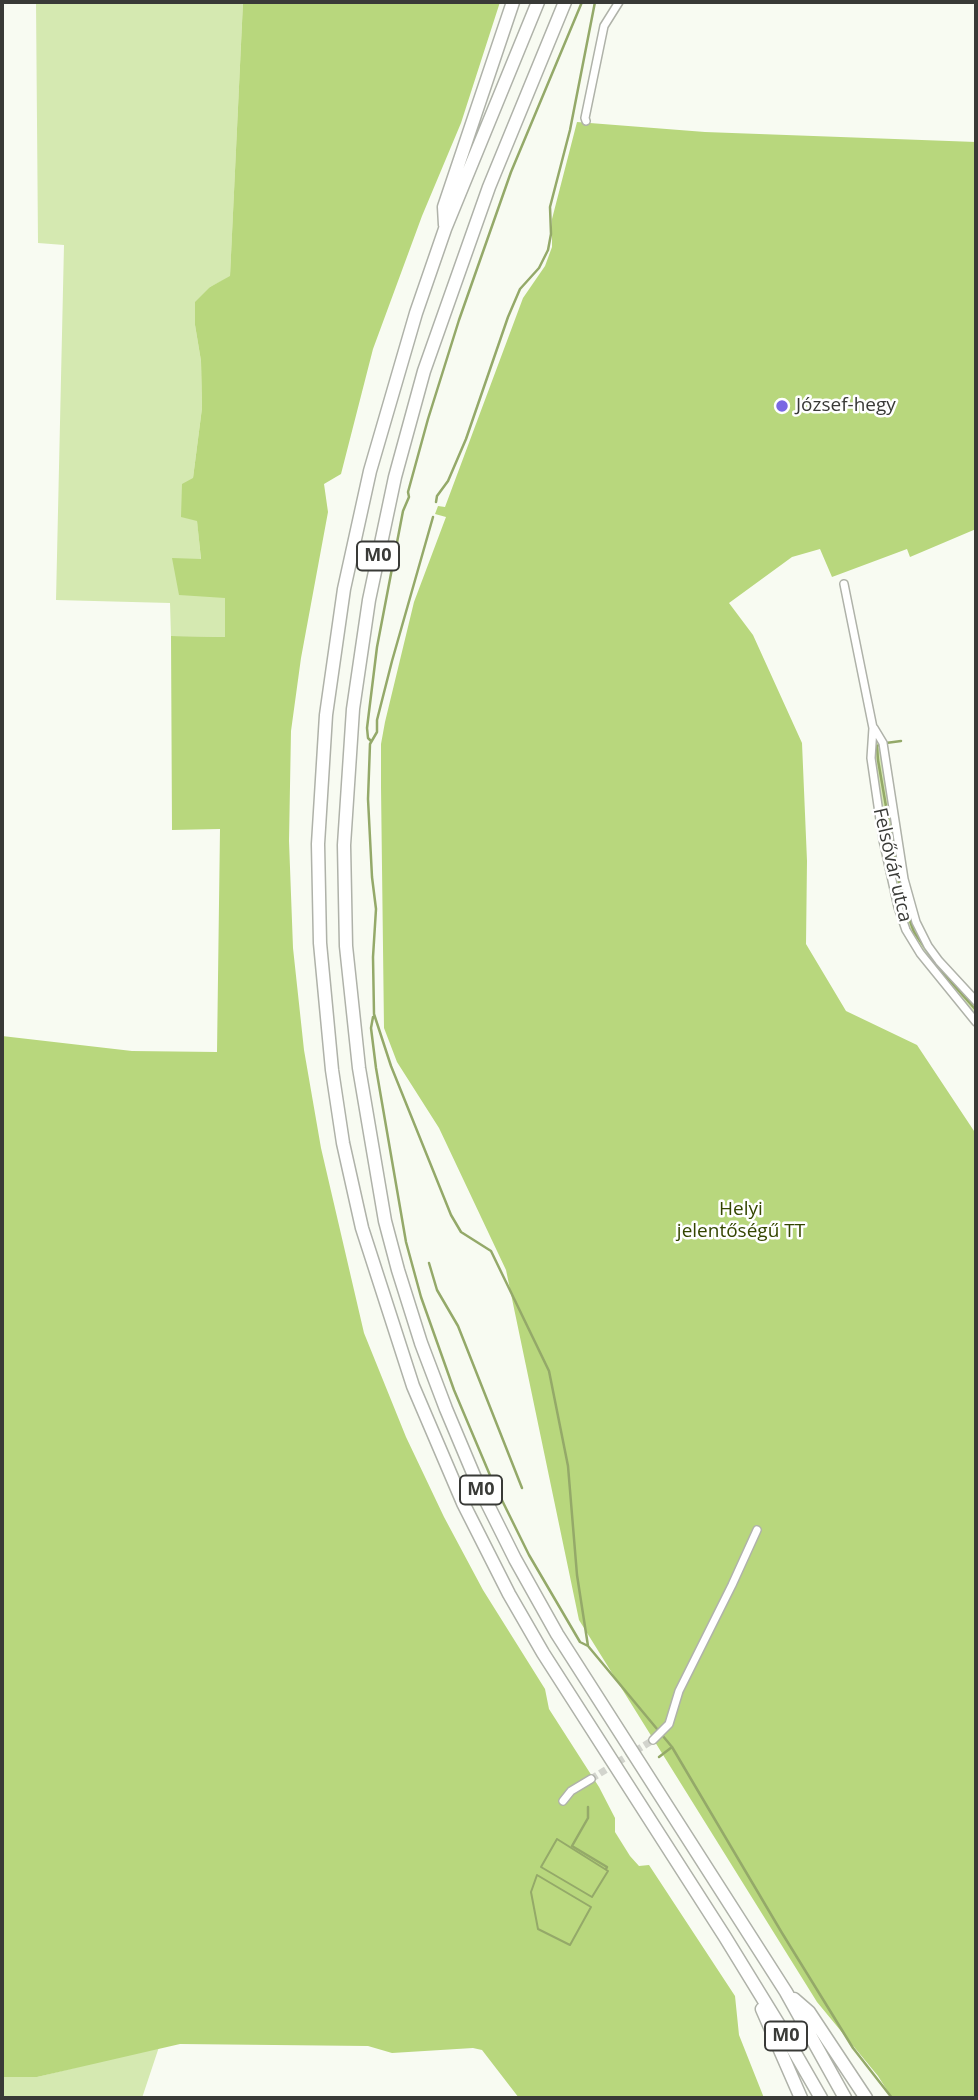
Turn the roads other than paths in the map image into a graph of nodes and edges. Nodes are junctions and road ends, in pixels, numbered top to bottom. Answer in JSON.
{"nodes":[{"id":1,"x":513,"y":2,"type":"edge"},
{"id":2,"x":538,"y":2,"type":"edge"},
{"id":3,"x":565,"y":2,"type":"edge"},
{"id":4,"x":618,"y":2,"type":"edge"},
{"id":5,"x":586,"y":121,"type":"dead end"},
{"id":6,"x":445,"y":229,"type":"junction"},
{"id":7,"x":844,"y":584,"type":"dead end"},
{"id":8,"x":873,"y":728,"type":"junction"},
{"id":9,"x":976,"y":1001,"type":"edge"},
{"id":10,"x":976,"y":1022,"type":"edge"},
{"id":11,"x":757,"y":1530,"type":"dead end"},
{"id":12,"x":653,"y":1740,"type":"tunnel mouth"},
{"id":13,"x":591,"y":1779,"type":"tunnel mouth"},
{"id":14,"x":563,"y":1801,"type":"dead end"},
{"id":15,"x":749,"y":1976,"type":"junction"},
{"id":16,"x":786,"y":1992,"type":"junction"},
{"id":17,"x":801,"y":2098,"type":"edge"},
{"id":18,"x":821,"y":2098,"type":"edge"},
{"id":19,"x":845,"y":2098,"type":"edge"},
{"id":20,"x":866,"y":2098,"type":"edge"}],
"edges":[{"from":1,"to":6,"type":"highway"},
{"from":2,"to":6,"type":"highway","number":"M0"},
{"from":3,"to":16,"type":"highway","number":"M0"},
{"from":4,"to":5,"type":"street"},
{"from":6,"to":15,"type":"highway","number":"M0"},
{"from":7,"to":8,"type":"street","name":"Felsővár utca"},
{"from":8,"to":9,"type":"street","name":"Felsővár utca"},
{"from":8,"to":10,"type":"street","name":"Felsővár utca"},
{"from":11,"to":12,"type":"street"},
{"from":13,"to":14,"type":"street"},
{"from":15,"to":17,"type":"highway"},
{"from":15,"to":18,"type":"highway","number":"M0"},
{"from":16,"to":19,"type":"highway","number":"M0"},
{"from":16,"to":20,"type":"highway"}]}
